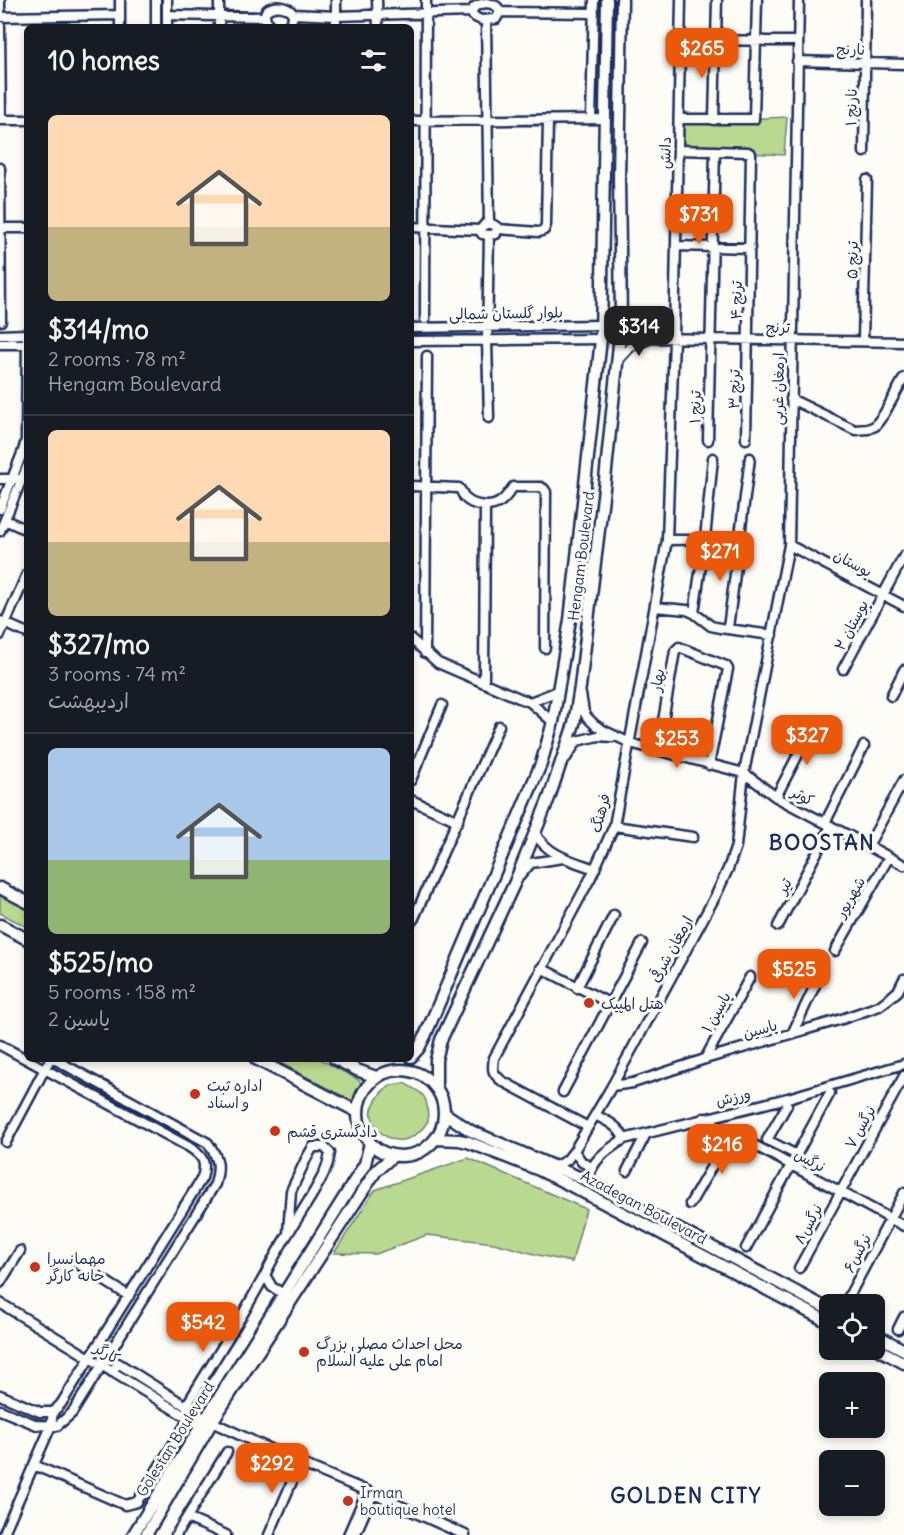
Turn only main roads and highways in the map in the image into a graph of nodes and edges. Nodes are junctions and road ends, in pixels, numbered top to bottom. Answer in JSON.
{"nodes":[{"id":1,"x":622,"y":4,"type":"edge"},
{"id":2,"x":607,"y":5,"type":"edge"},
{"id":3,"x":580,"y":531,"type":"junction"},
{"id":4,"x":599,"y":533,"type":"junction"},
{"id":5,"x":0,"y":888,"type":"edge"},
{"id":6,"x":24,"y":900,"type":"edge"},
{"id":7,"x":0,"y":925,"type":"edge"},
{"id":8,"x":24,"y":937,"type":"edge"},
{"id":9,"x":458,"y":960,"type":"junction"},
{"id":10,"x":475,"y":967,"type":"junction"},
{"id":11,"x":414,"y":1054,"type":"edge"},
{"id":12,"x":262,"y":1062,"type":"edge"},
{"id":13,"x":341,"y":1062,"type":"edge"},
{"id":14,"x":407,"y":1062,"type":"edge"},
{"id":15,"x":402,"y":1069,"type":"junction"},
{"id":16,"x":376,"y":1077,"type":"junction"},
{"id":17,"x":436,"y":1088,"type":"junction"},
{"id":18,"x":358,"y":1112,"type":"junction"},
{"id":19,"x":444,"y":1113,"type":"junction"},
{"id":20,"x":435,"y":1139,"type":"junction"},
{"id":21,"x":370,"y":1143,"type":"junction"},
{"id":22,"x":393,"y":1156,"type":"junction"},
{"id":23,"x":819,"y":1304,"type":"edge"},
{"id":24,"x":819,"y":1317,"type":"edge"},
{"id":25,"x":885,"y":1340,"type":"edge"},
{"id":26,"x":904,"y":1350,"type":"edge"},
{"id":27,"x":885,"y":1353,"type":"edge"},
{"id":28,"x":904,"y":1363,"type":"edge"},
{"id":29,"x":206,"y":1422,"type":"junction"},
{"id":30,"x":133,"y":1535,"type":"edge"},
{"id":31,"x":146,"y":1535,"type":"edge"}],
"edges":[{"from":1,"to":2,"type":"main road"},
{"from":1,"to":4,"type":"main road","name":"Hengam Boulevard"},
{"from":2,"to":3,"type":"main road","name":"Hengam Boulevard"},
{"from":3,"to":4,"type":"main road"},
{"from":3,"to":9,"type":"main road","name":"Hengam Boulevard"},
{"from":4,"to":10,"type":"main road","name":"Hengam Boulevard"},
{"from":5,"to":6,"type":"main road"},
{"from":7,"to":8,"type":"main road"},
{"from":9,"to":10,"type":"main road"},
{"from":9,"to":11,"type":"main road","name":"Hengam Boulevard"},
{"from":10,"to":17,"type":"main road","name":"Hengam Boulevard"},
{"from":12,"to":18,"type":"main road"},
{"from":13,"to":16,"type":"main road"},
{"from":14,"to":15,"type":"main road","name":"Hengam Boulevard"},
{"from":15,"to":16,"type":"main road"},
{"from":15,"to":17,"type":"main road"},
{"from":16,"to":18,"type":"main road"},
{"from":17,"to":19,"type":"main road"},
{"from":18,"to":21,"type":"main road"},
{"from":19,"to":20,"type":"main road"},
{"from":19,"to":23,"type":"main road","name":"Azadegan Boulevard"},
{"from":20,"to":22,"type":"main road"},
{"from":20,"to":24,"type":"main road","name":"Azadegan Boulevard"},
{"from":21,"to":22,"type":"main road"},
{"from":21,"to":29,"type":"main road","name":"Golestan Boulevard"},
{"from":22,"to":29,"type":"main road","name":"Golestan Boulevard"},
{"from":25,"to":26,"type":"main road"},
{"from":27,"to":28,"type":"main road"},
{"from":29,"to":30,"type":"main road","name":"Golestan Boulevard"},
{"from":29,"to":31,"type":"main road","name":"Golestan Boulevard"}]}
